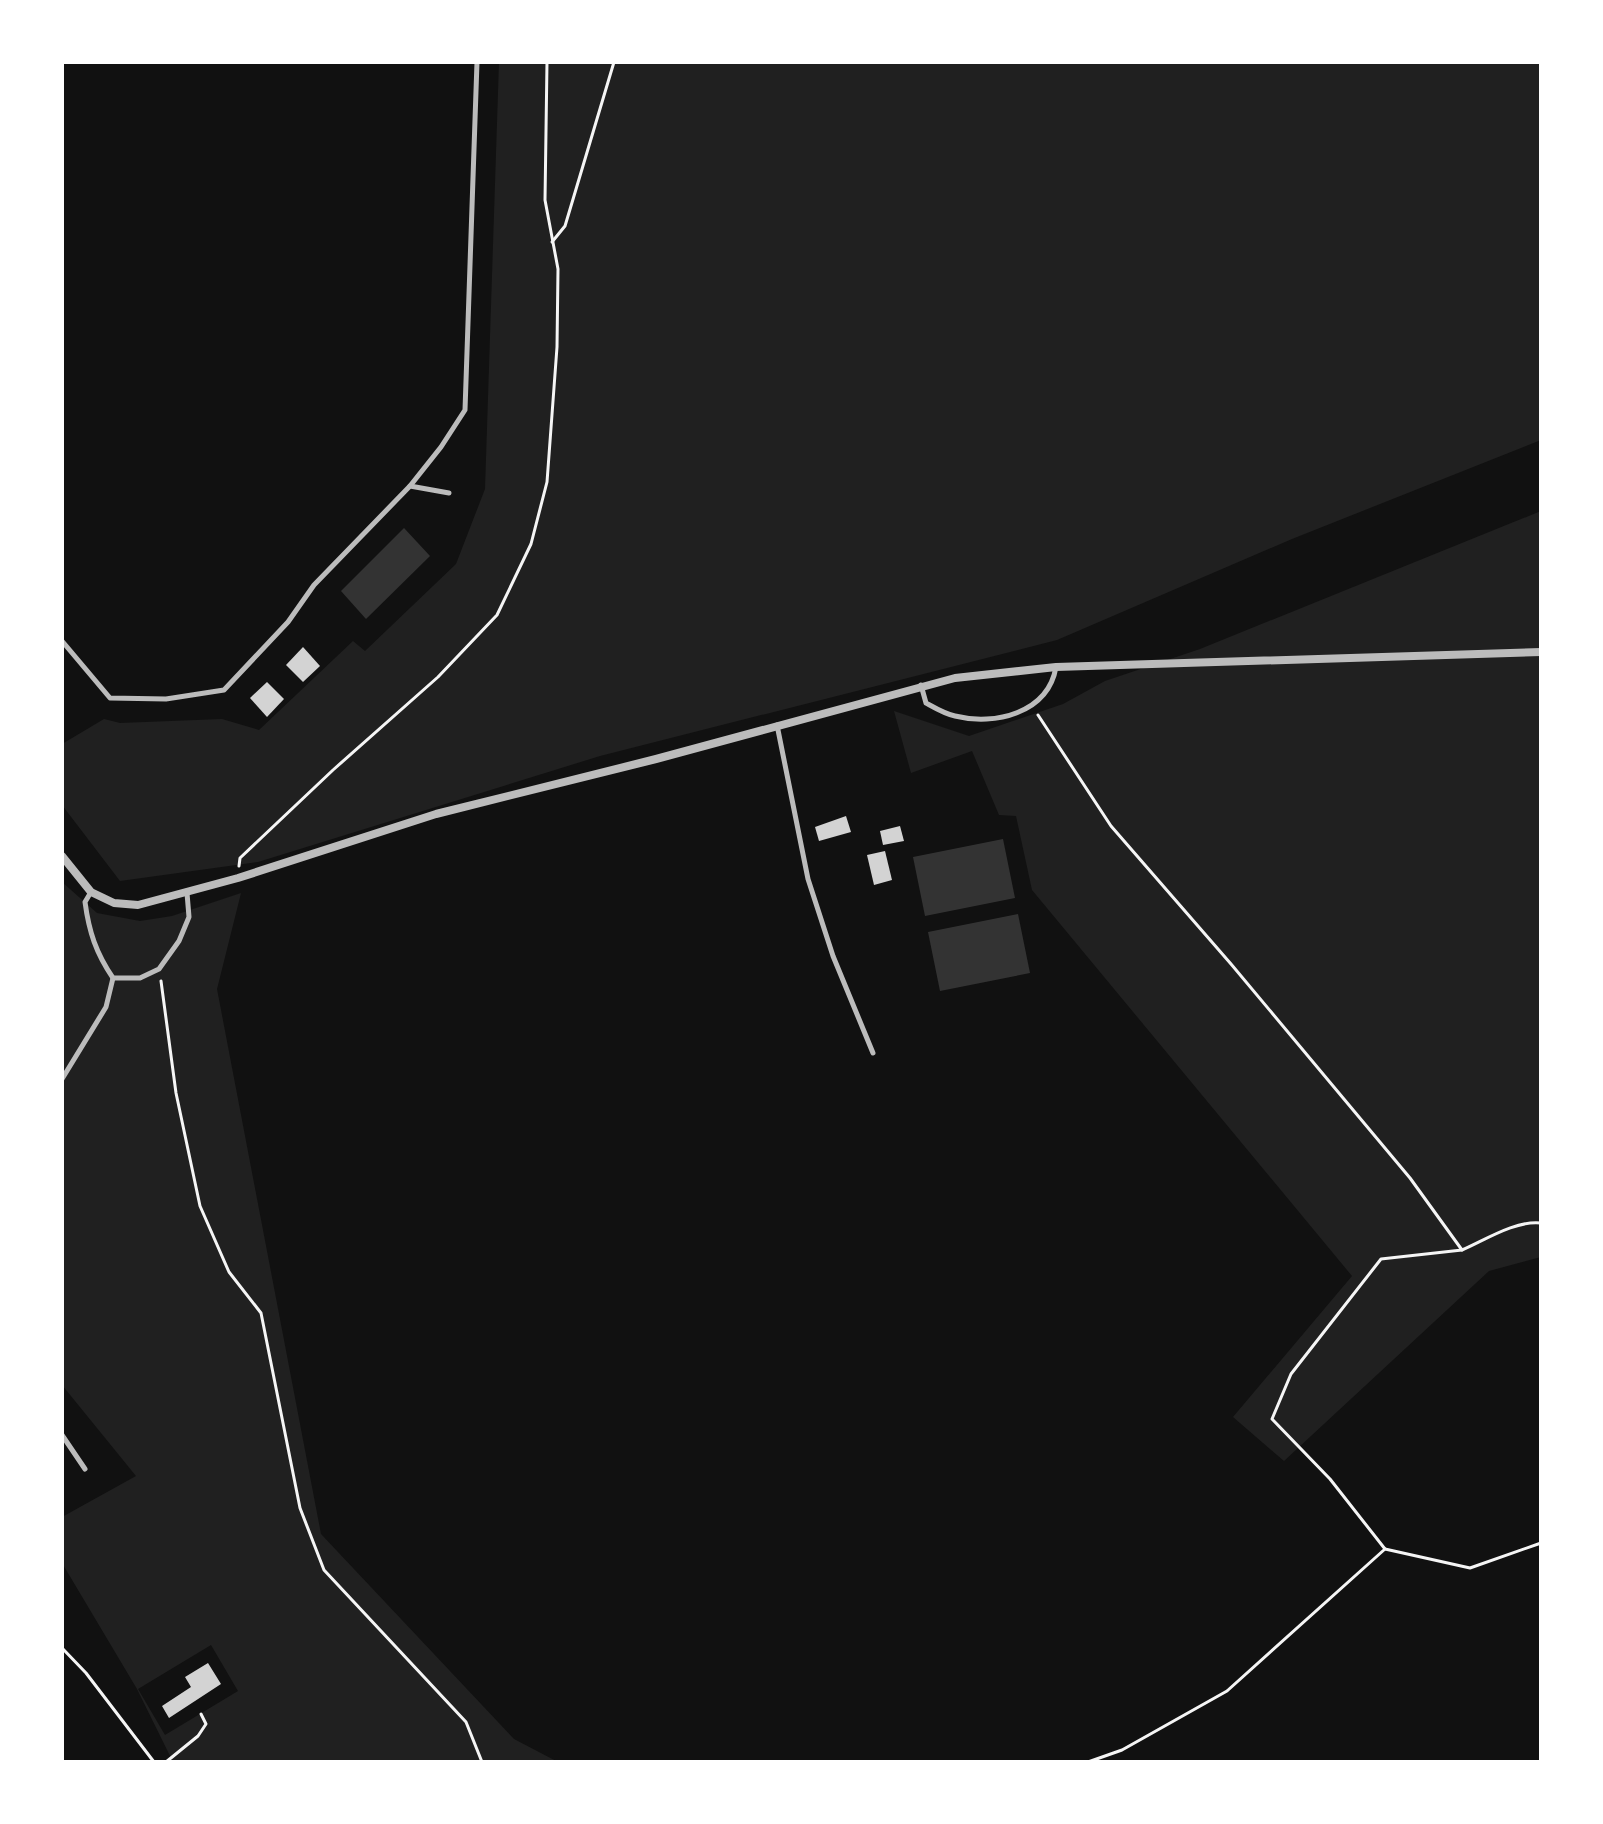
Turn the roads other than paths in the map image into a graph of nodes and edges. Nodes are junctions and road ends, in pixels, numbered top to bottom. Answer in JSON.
{"nodes":[{"id":1,"x":477,"y":62,"type":"edge"},
{"id":2,"x":410,"y":486,"type":"junction"},
{"id":3,"x":449,"y":493,"type":"dead end"},
{"id":4,"x":62,"y":641,"type":"edge"},
{"id":5,"x":1541,"y":652,"type":"edge"},
{"id":6,"x":1056,"y":667,"type":"junction"},
{"id":7,"x":921,"y":685,"type":"junction"},
{"id":8,"x":777,"y":724,"type":"junction"},
{"id":9,"x":62,"y":856,"type":"edge"},
{"id":10,"x":91,"y":892,"type":"junction"},
{"id":11,"x":187,"y":893,"type":"junction"},
{"id":12,"x":113,"y":978,"type":"junction"},
{"id":13,"x":873,"y":1053,"type":"dead end"},
{"id":14,"x":62,"y":1079,"type":"edge"},
{"id":15,"x":62,"y":1435,"type":"edge"},
{"id":16,"x":85,"y":1469,"type":"dead end"}],
"edges":[{"from":1,"to":2,"type":"lane"},
{"from":2,"to":3,"type":"lane"},
{"from":2,"to":4,"type":"lane"},
{"from":5,"to":6,"type":"street"},
{"from":6,"to":7,"type":"street"},
{"from":6,"to":7,"type":"lane"},
{"from":7,"to":8,"type":"street"},
{"from":8,"to":11,"type":"street"},
{"from":8,"to":13,"type":"lane"},
{"from":9,"to":10,"type":"street"},
{"from":10,"to":11,"type":"street"},
{"from":10,"to":12,"type":"lane"},
{"from":11,"to":12,"type":"lane"},
{"from":12,"to":14,"type":"lane"},
{"from":15,"to":16,"type":"lane"}]}
